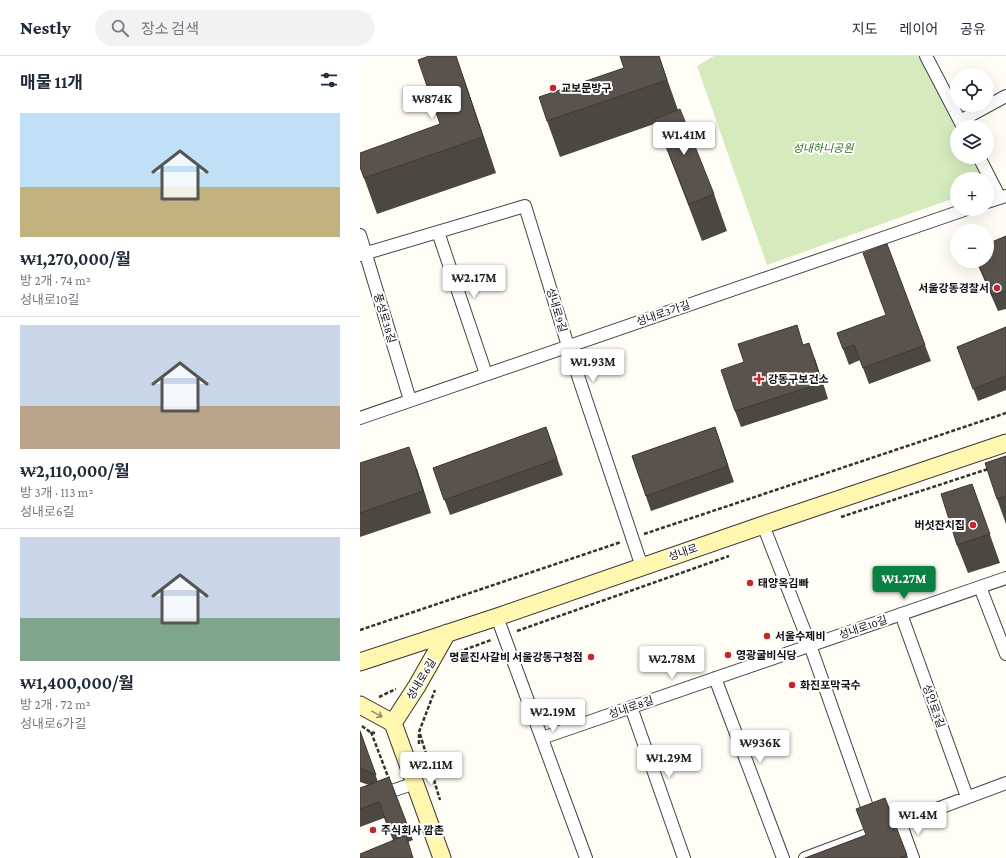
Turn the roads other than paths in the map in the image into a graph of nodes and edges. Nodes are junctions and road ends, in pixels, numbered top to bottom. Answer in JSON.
{"nodes":[{"id":1,"x":926,"y":56,"type":"edge"},
{"id":2,"x":1006,"y":96,"type":"edge"},
{"id":3,"x":960,"y":120,"type":"edge"},
{"id":4,"x":968,"y":120,"type":"edge"},
{"id":5,"x":983,"y":164,"type":"edge"},
{"id":6,"x":1003,"y":197,"type":"edge"},
{"id":7,"x":950,"y":215,"type":"edge"},
{"id":8,"x":438,"y":232,"type":"junction"},
{"id":9,"x":360,"y":235,"type":"edge"},
{"id":10,"x":363,"y":254,"type":"edge"},
{"id":11,"x":568,"y":346,"type":"junction"},
{"id":12,"x":486,"y":374,"type":"junction"},
{"id":13,"x":410,"y":400,"type":"junction"},
{"id":14,"x":360,"y":418,"type":"edge"},
{"id":15,"x":1006,"y":443,"type":"edge"},
{"id":16,"x":763,"y":525,"type":"junction"},
{"id":17,"x":642,"y":566,"type":"junction"},
{"id":18,"x":1006,"y":578,"type":"edge"},
{"id":19,"x":980,"y":587,"type":"junction"},
{"id":20,"x":901,"y":614,"type":"junction"},
{"id":21,"x":498,"y":617,"type":"junction"},
{"id":22,"x":447,"y":633,"type":"junction"},
{"id":23,"x":810,"y":645,"type":"junction"},
{"id":24,"x":1006,"y":654,"type":"edge"},
{"id":25,"x":360,"y":662,"type":"edge"},
{"id":26,"x":715,"y":678,"type":"junction"},
{"id":27,"x":360,"y":705,"type":"edge"},
{"id":28,"x":630,"y":707,"type":"junction"},
{"id":29,"x":393,"y":723,"type":"junction"},
{"id":30,"x":542,"y":738,"type":"junction"},
{"id":31,"x":415,"y":783,"type":"junction"},
{"id":32,"x":1006,"y":783,"type":"edge"},
{"id":33,"x":967,"y":797,"type":"junction"},
{"id":34,"x":360,"y":802,"type":"edge"},
{"id":35,"x":900,"y":822,"type":"junction"},
{"id":36,"x":875,"y":831,"type":"junction"},
{"id":37,"x":442,"y":858,"type":"edge"},
{"id":38,"x":586,"y":858,"type":"edge"},
{"id":39,"x":684,"y":858,"type":"edge"},
{"id":40,"x":783,"y":858,"type":"edge"},
{"id":41,"x":805,"y":858,"type":"edge"},
{"id":42,"x":913,"y":858,"type":"edge"}],
"edges":[{"from":1,"to":3,"type":"street"},
{"from":2,"to":4,"type":"street"},
{"from":5,"to":6,"type":"street"},
{"from":7,"to":11,"type":"street","name":"성내로3가길"},
{"from":8,"to":10,"type":"street","name":"성내로9길"},
{"from":8,"to":11,"type":"street","name":"성내로9길"},
{"from":8,"to":12,"type":"street"},
{"from":9,"to":10,"type":"street","name":"풍성로38길"},
{"from":10,"to":13,"type":"street","name":"풍성로38길"},
{"from":11,"to":12,"type":"street","name":"성내로3가길"},
{"from":11,"to":17,"type":"street","name":"성내로9길"},
{"from":12,"to":13,"type":"street","name":"성내로3가길"},
{"from":13,"to":14,"type":"street","name":"성내로3가길"},
{"from":15,"to":16,"type":"street","name":"성내로"},
{"from":16,"to":17,"type":"street","name":"성내로"},
{"from":16,"to":23,"type":"street"},
{"from":17,"to":21,"type":"street","name":"성내로"},
{"from":18,"to":19,"type":"street","name":"성내로10길"},
{"from":19,"to":20,"type":"street","name":"성내로10길"},
{"from":19,"to":24,"type":"street"},
{"from":20,"to":23,"type":"street","name":"성내로10길"},
{"from":20,"to":33,"type":"street","name":"성안로3길"},
{"from":21,"to":22,"type":"street","name":"성내로"},
{"from":21,"to":30,"type":"street"},
{"from":22,"to":25,"type":"street","name":"성내로"},
{"from":22,"to":29,"type":"street","name":"성내로6길"},
{"from":23,"to":26,"type":"street","name":"성내로8길"},
{"from":23,"to":36,"type":"street"},
{"from":26,"to":28,"type":"street","name":"성내로8길"},
{"from":26,"to":40,"type":"street"},
{"from":27,"to":29,"type":"street","one_way":true},
{"from":28,"to":30,"type":"street","name":"성내로8길"},
{"from":28,"to":39,"type":"street"},
{"from":29,"to":31,"type":"street"},
{"from":30,"to":38,"type":"street"},
{"from":31,"to":34,"type":"street"},
{"from":31,"to":37,"type":"street"},
{"from":32,"to":33,"type":"street"},
{"from":33,"to":35,"type":"street"},
{"from":35,"to":36,"type":"street"},
{"from":35,"to":42,"type":"street"},
{"from":36,"to":41,"type":"street"}]}
